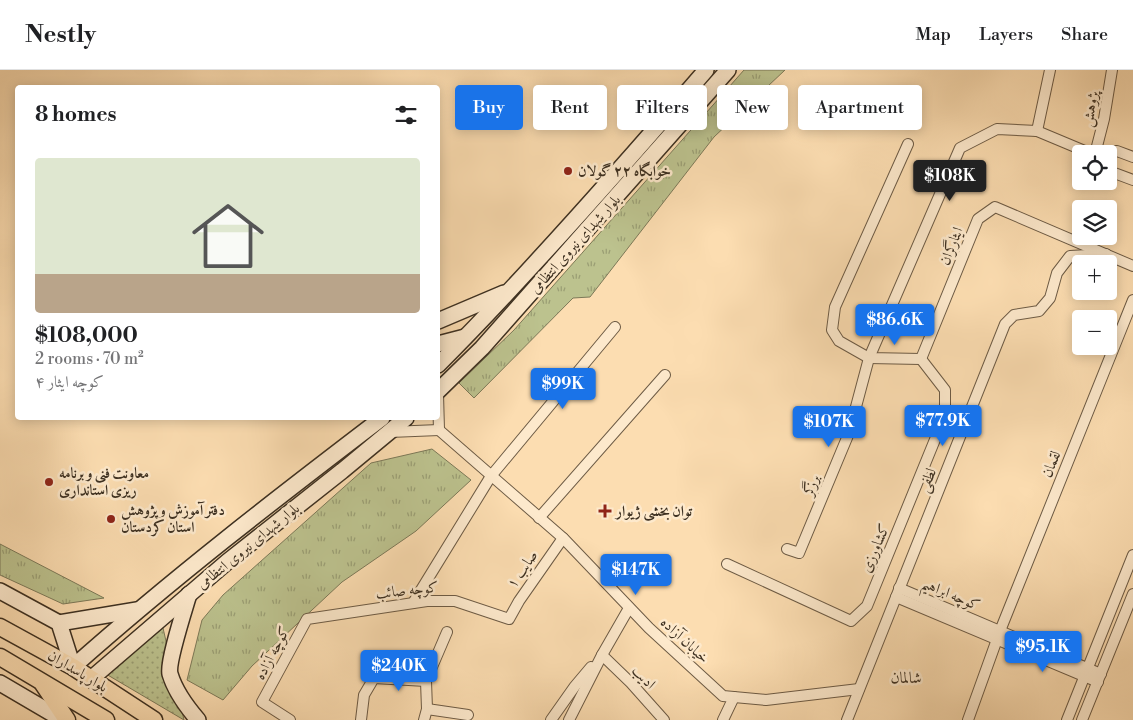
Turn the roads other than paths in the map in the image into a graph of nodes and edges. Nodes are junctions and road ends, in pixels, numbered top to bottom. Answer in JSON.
{"nodes":[{"id":1,"x":706,"y":70,"type":"edge"},
{"id":2,"x":1050,"y":70,"type":"edge"},
{"id":3,"x":1112,"y":70,"type":"edge"},
{"id":4,"x":722,"y":72,"type":"edge"},
{"id":5,"x":1037,"y":131,"type":"junction"},
{"id":6,"x":908,"y":144,"type":"dead end"},
{"id":7,"x":1072,"y":145,"type":"edge"},
{"id":8,"x":1097,"y":145,"type":"edge"},
{"id":9,"x":1117,"y":151,"type":"edge"},
{"id":10,"x":1133,"y":157,"type":"edge"},
{"id":11,"x":1117,"y":174,"type":"edge"},
{"id":12,"x":1133,"y":180,"type":"edge"},
{"id":13,"x":1106,"y":254,"type":"junction"},
{"id":14,"x":1133,"y":266,"type":"edge"},
{"id":15,"x":510,"y":290,"type":"junction"},
{"id":16,"x":1133,"y":300,"type":"edge"},
{"id":17,"x":442,"y":319,"type":"edge"},
{"id":18,"x":615,"y":327,"type":"dead end"},
{"id":19,"x":468,"y":336,"type":"junction"},
{"id":20,"x":444,"y":342,"type":"edge"},
{"id":21,"x":869,"y":358,"type":"junction"},
{"id":22,"x":920,"y":359,"type":"junction"},
{"id":23,"x":440,"y":363,"type":"edge"},
{"id":24,"x":665,"y":375,"type":"dead end"},
{"id":25,"x":440,"y":391,"type":"edge"},
{"id":26,"x":379,"y":420,"type":"edge"},
{"id":27,"x":403,"y":420,"type":"edge"},
{"id":28,"x":439,"y":420,"type":"edge"},
{"id":29,"x":439,"y":430,"type":"junction"},
{"id":30,"x":388,"y":432,"type":"junction"},
{"id":31,"x":492,"y":476,"type":"junction"},
{"id":32,"x":538,"y":518,"type":"junction"},
{"id":33,"x":563,"y":538,"type":"junction"},
{"id":34,"x":787,"y":549,"type":"dead end"},
{"id":35,"x":1133,"y":555,"type":"edge"},
{"id":36,"x":727,"y":564,"type":"dead end"},
{"id":37,"x":0,"y":592,"type":"edge"},
{"id":38,"x":898,"y":593,"type":"junction"},
{"id":39,"x":189,"y":594,"type":"junction"},
{"id":40,"x":1133,"y":594,"type":"edge"},
{"id":41,"x":413,"y":603,"type":"junction"},
{"id":42,"x":629,"y":608,"type":"junction"},
{"id":43,"x":137,"y":610,"type":"junction"},
{"id":44,"x":307,"y":619,"type":"joint"},
{"id":45,"x":509,"y":619,"type":"joint"},
{"id":46,"x":59,"y":623,"type":"junction"},
{"id":47,"x":0,"y":627,"type":"edge"},
{"id":48,"x":446,"y":632,"type":"dead end"},
{"id":49,"x":110,"y":634,"type":"junction"},
{"id":50,"x":999,"y":636,"type":"junction"},
{"id":51,"x":124,"y":650,"type":"junction"},
{"id":52,"x":602,"y":655,"type":"junction"},
{"id":53,"x":0,"y":657,"type":"edge"},
{"id":54,"x":73,"y":667,"type":"junction"},
{"id":55,"x":1086,"y":673,"type":"junction"},
{"id":56,"x":92,"y":678,"type":"junction"},
{"id":57,"x":1099,"y":678,"type":"junction"},
{"id":58,"x":41,"y":680,"type":"junction"},
{"id":59,"x":426,"y":681,"type":"junction"},
{"id":60,"x":0,"y":683,"type":"edge"},
{"id":61,"x":859,"y":689,"type":"junction"},
{"id":62,"x":734,"y":697,"type":"junction"},
{"id":63,"x":427,"y":709,"type":"junction"},
{"id":64,"x":468,"y":715,"type":"dead end"},
{"id":65,"x":65,"y":720,"type":"edge"},
{"id":66,"x":106,"y":720,"type":"edge"},
{"id":67,"x":154,"y":720,"type":"edge"},
{"id":68,"x":198,"y":720,"type":"edge"},
{"id":69,"x":290,"y":720,"type":"edge"},
{"id":70,"x":361,"y":720,"type":"edge"},
{"id":71,"x":424,"y":720,"type":"edge"},
{"id":72,"x":551,"y":720,"type":"edge"},
{"id":73,"x":569,"y":720,"type":"edge"},
{"id":74,"x":664,"y":720,"type":"edge"},
{"id":75,"x":723,"y":720,"type":"edge"},
{"id":76,"x":847,"y":720,"type":"edge"},
{"id":77,"x":968,"y":720,"type":"edge"},
{"id":78,"x":1067,"y":720,"type":"edge"},
{"id":79,"x":1082,"y":720,"type":"edge"}],
"edges":[{"from":1,"to":15,"type":"main road","name":"بلوار شهدای نیروی انتظامی"},
{"from":2,"to":5,"type":"street"},
{"from":3,"to":8,"type":"street","name":"پژوهش"},
{"from":4,"to":25,"type":"main road","name":"بلوار شهدای نیروی انتظامی"},
{"from":5,"to":7,"type":"street"},
{"from":5,"to":21,"type":"street"},
{"from":6,"to":21,"type":"street"},
{"from":9,"to":10,"type":"street"},
{"from":11,"to":12,"type":"street"},
{"from":13,"to":14,"type":"street","name":"ایثارگران"},
{"from":13,"to":22,"type":"street","name":"ایثارگران"},
{"from":13,"to":38,"type":"street","name":"لطفی"},
{"from":15,"to":17,"type":"main road"},
{"from":15,"to":19,"type":"main road","name":"بلوار شهدای نیروی انتظامی"},
{"from":16,"to":50,"type":"street","name":"لقمان"},
{"from":17,"to":20,"type":"main road"},
{"from":18,"to":31,"type":"street"},
{"from":19,"to":20,"type":"main road"},
{"from":19,"to":23,"type":"main road","name":"بلوار شهدای نیروی انتظامی"},
{"from":21,"to":22,"type":"street"},
{"from":21,"to":34,"type":"street","name":"برزگر"},
{"from":22,"to":36,"type":"street","name":"کشاورزی"},
{"from":24,"to":32,"type":"street"},
{"from":26,"to":43,"type":"main road","name":"بلوار شهدای نیروی انتظامی"},
{"from":27,"to":30,"type":"main road","name":"بلوار شهدای نیروی انتظامی"},
{"from":28,"to":29,"type":"street"},
{"from":29,"to":30,"type":"street"},
{"from":29,"to":31,"type":"street","name":"خیابان آزاده"},
{"from":30,"to":39,"type":"main road","name":"بلوار شهدای نیروی انتظامی"},
{"from":31,"to":32,"type":"street","name":"خیابان آزاده"},
{"from":31,"to":41,"type":"street"},
{"from":32,"to":33,"type":"street","name":"خیابان آزاده"},
{"from":33,"to":42,"type":"street","name":"خیابان آزاده"},
{"from":33,"to":45,"type":"street","name":"صایب ۱"},
{"from":35,"to":55,"type":"street"},
{"from":37,"to":46,"type":"main road"},
{"from":38,"to":50,"type":"street","name":"کوچه ابراهیم"},
{"from":38,"to":61,"type":"street","name":"لطفی"},
{"from":39,"to":51,"type":"main road","name":"بلوار شهدای نیروی انتظامی"},
{"from":39,"to":68,"type":"main road"},
{"from":40,"to":57,"type":"street"},
{"from":41,"to":44,"type":"street","name":"کوچه صائب"},
{"from":41,"to":45,"type":"street","name":"کوچه صائب"},
{"from":42,"to":52,"type":"street"},
{"from":42,"to":62,"type":"street","name":"خیابان آزاده"},
{"from":43,"to":46,"type":"main road"},
{"from":43,"to":49,"type":"main road","name":"بلوار شهدای نیروی انتظامی"},
{"from":44,"to":69,"type":"street","name":"کوچه آزاده"},
{"from":46,"to":54,"type":"main road"},
{"from":47,"to":54,"type":"main road","name":"بلوار پاسداران"},
{"from":48,"to":59,"type":"street"},
{"from":49,"to":51,"type":"main road"},
{"from":49,"to":54,"type":"main road","name":"بلوار شهدای نیروی انتظامی"},
{"from":50,"to":55,"type":"street","name":"کوچه ابراهیم"},
{"from":50,"to":77,"type":"street","name":"لقمان"},
{"from":51,"to":56,"type":"main road","name":"بلوار شهدای نیروی انتظامی"},
{"from":52,"to":72,"type":"street"},
{"from":52,"to":73,"type":"street"},
{"from":52,"to":74,"type":"street","name":"ادیب"},
{"from":53,"to":58,"type":"main road","name":"بلوار پاسداران"},
{"from":54,"to":56,"type":"main road","name":"بلوار پاسداران"},
{"from":55,"to":57,"type":"street","name":"کوچه ابراهیم"},
{"from":55,"to":78,"type":"street"},
{"from":56,"to":67,"type":"main road","name":"بلوار پاسداران"},
{"from":57,"to":79,"type":"street"},
{"from":58,"to":65,"type":"main road"},
{"from":58,"to":66,"type":"main road","name":"بلوار پاسداران"},
{"from":59,"to":63,"type":"street"},
{"from":59,"to":70,"type":"street"},
{"from":60,"to":65,"type":"main road"},
{"from":61,"to":62,"type":"street","name":"خیابان آزاده"},
{"from":61,"to":76,"type":"street","name":"لطفی"},
{"from":62,"to":75,"type":"street"},
{"from":63,"to":64,"type":"street"},
{"from":63,"to":71,"type":"street"}]}
